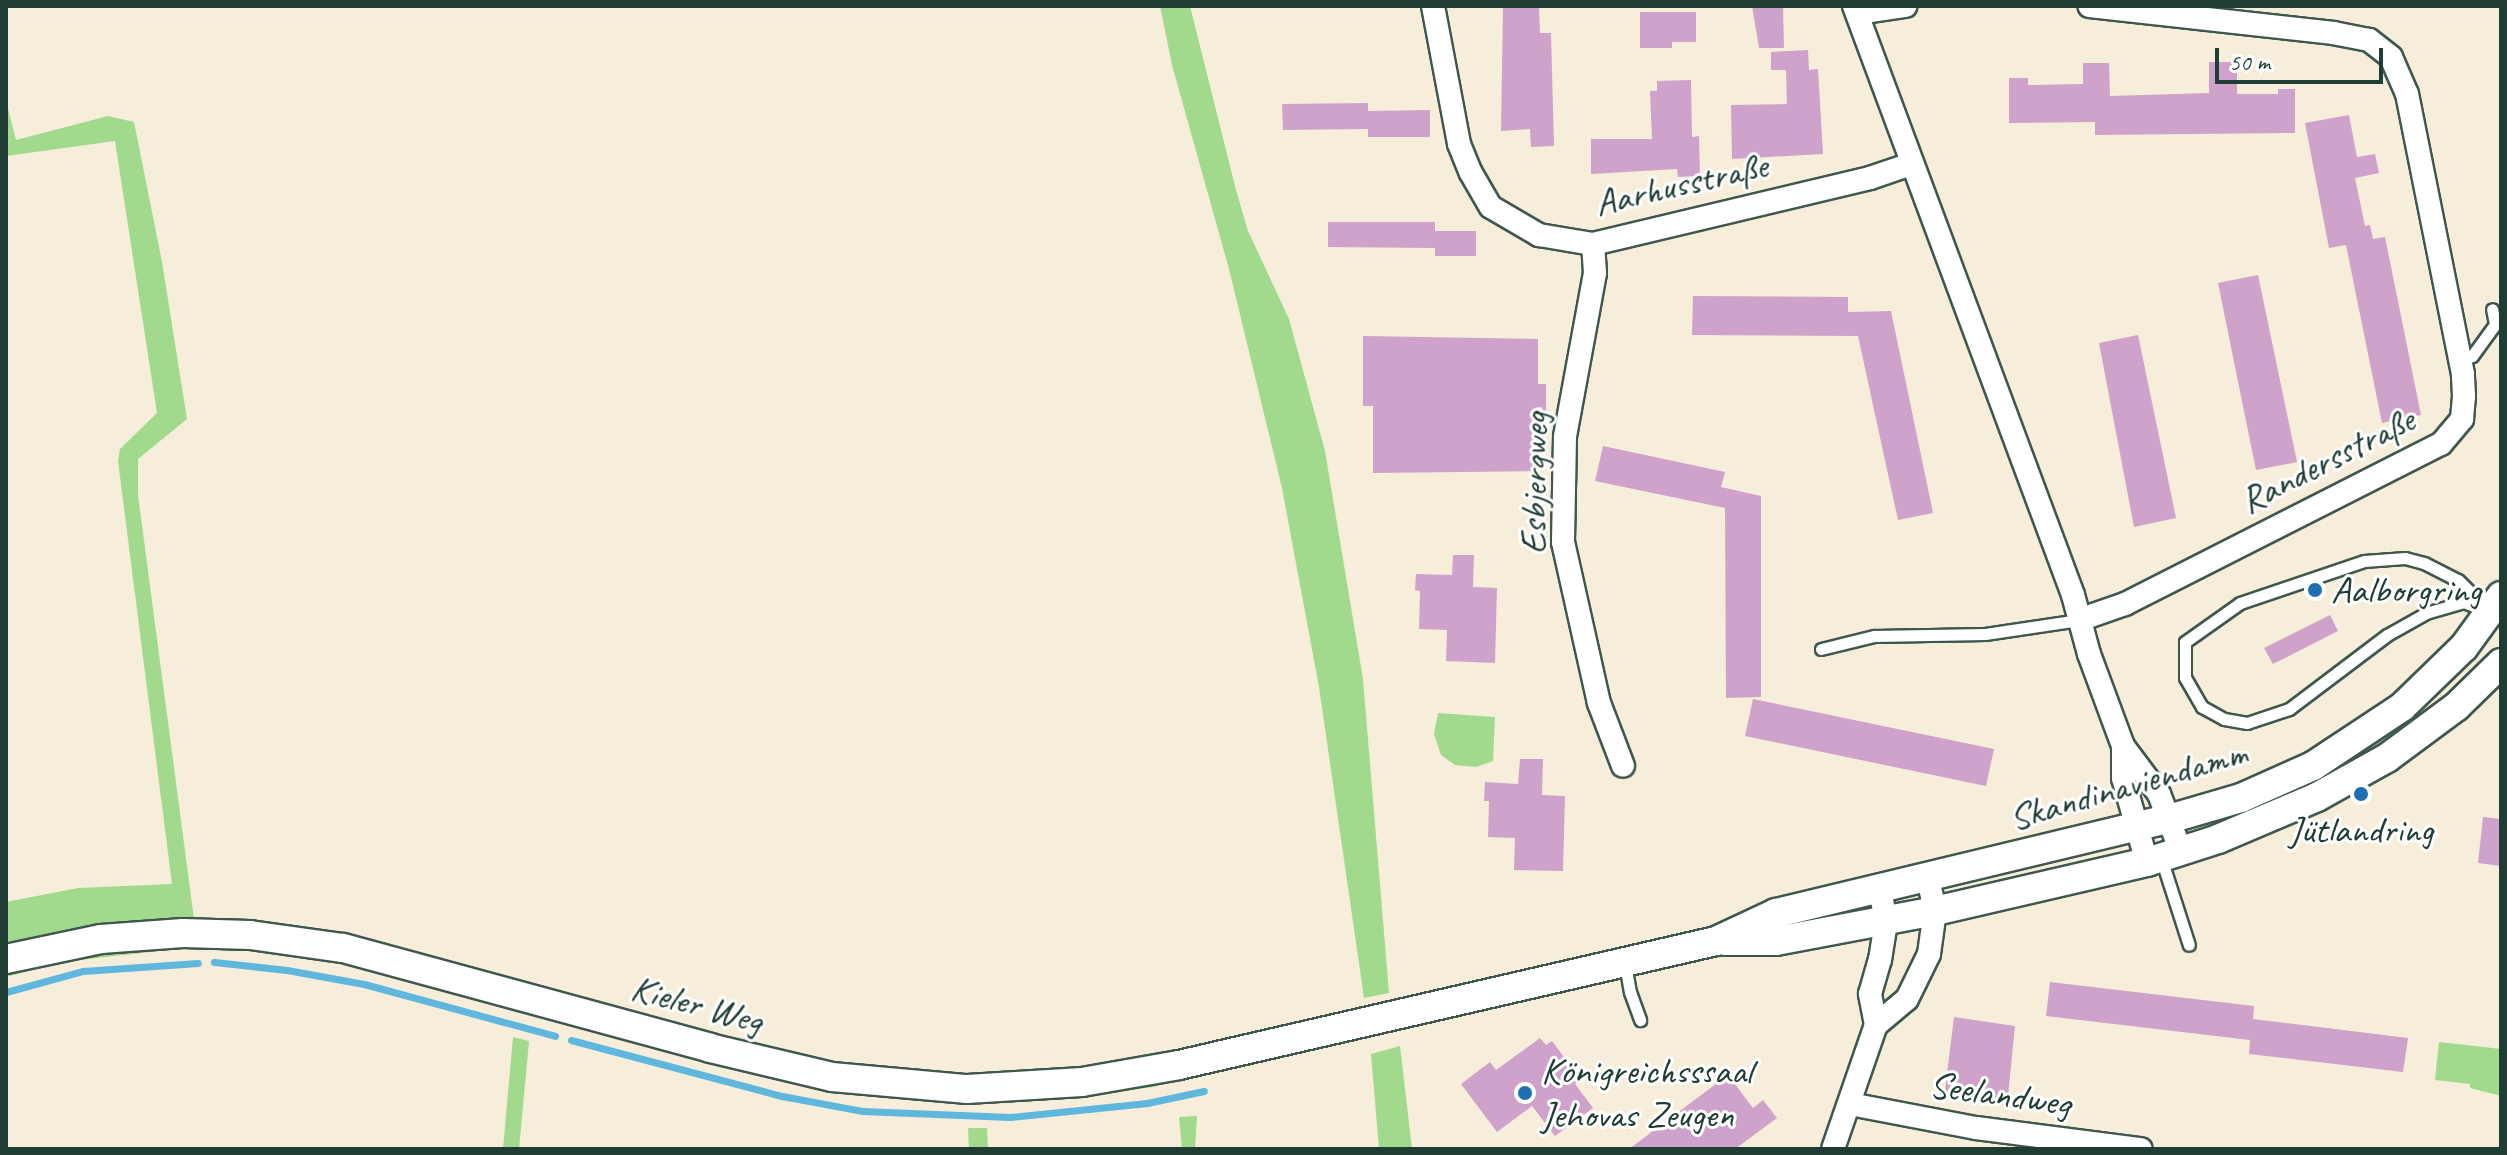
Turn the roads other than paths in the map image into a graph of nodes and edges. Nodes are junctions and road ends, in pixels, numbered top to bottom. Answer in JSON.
{"nodes":[{"id":1,"x":1433,"y":6,"type":"edge"},
{"id":2,"x":1905,"y":6,"type":"edge"},
{"id":3,"x":2089,"y":6,"type":"edge"},
{"id":4,"x":1856,"y":10,"type":"edge"},
{"id":5,"x":1911,"y":164,"type":"junction"},
{"id":6,"x":1593,"y":244,"type":"junction"},
{"id":7,"x":2492,"y":309,"type":"dead end"},
{"id":8,"x":2460,"y":361,"type":"junction"},
{"id":9,"x":2498,"y":610,"type":"edge"},
{"id":10,"x":2079,"y":620,"type":"junction"},
{"id":11,"x":1821,"y":649,"type":"dead end"},
{"id":12,"x":2501,"y":663,"type":"edge"},
{"id":13,"x":2123,"y":746,"type":"junction"},
{"id":14,"x":1623,"y":766,"type":"dead end"},
{"id":15,"x":2169,"y":819,"type":"junction"},
{"id":16,"x":2137,"y":827,"type":"junction"},
{"id":17,"x":2163,"y":857,"type":"junction"},
{"id":18,"x":1928,"y":878,"type":"junction"},
{"id":19,"x":1880,"y":890,"type":"junction"},
{"id":20,"x":1935,"y":911,"type":"junction"},
{"id":21,"x":1886,"y":921,"type":"junction"},
{"id":22,"x":1716,"y":941,"type":"junction"},
{"id":23,"x":2189,"y":945,"type":"dead end"},
{"id":24,"x":6,"y":959,"type":"edge"},
{"id":25,"x":1625,"y":963,"type":"junction"},
{"id":26,"x":1372,"y":1019,"type":"joint"},
{"id":27,"x":1640,"y":1020,"type":"dead end"},
{"id":28,"x":1876,"y":1025,"type":"junction"},
{"id":29,"x":1850,"y":1104,"type":"junction"},
{"id":30,"x":1833,"y":1149,"type":"edge"},
{"id":31,"x":2141,"y":1149,"type":"edge"}],
"edges":[{"from":1,"to":6,"type":"street","name":"Aarhusstraße"},
{"from":2,"to":4,"type":"street"},
{"from":3,"to":8,"type":"street","name":"Randersstraße"},
{"from":4,"to":5,"type":"street"},
{"from":5,"to":6,"type":"street","name":"Aarhusstraße"},
{"from":5,"to":10,"type":"street"},
{"from":6,"to":14,"type":"street","name":"Esbjergweg"},
{"from":7,"to":8,"type":"lane"},
{"from":8,"to":10,"type":"street","name":"Randersstraße"},
{"from":9,"to":9,"type":"lane"},
{"from":9,"to":15,"type":"street","name":"Skandinaviendamm"},
{"from":10,"to":11,"type":"lane"},
{"from":10,"to":13,"type":"street"},
{"from":12,"to":17,"type":"street","name":"Skandinaviendamm"},
{"from":13,"to":15,"type":"street"},
{"from":13,"to":16,"type":"street"},
{"from":15,"to":16,"type":"street","name":"Skandinaviendamm"},
{"from":15,"to":17,"type":"street"},
{"from":16,"to":17,"type":"street"},
{"from":16,"to":18,"type":"street","name":"Skandinaviendamm"},
{"from":17,"to":20,"type":"street","name":"Skandinaviendamm"},
{"from":17,"to":23,"type":"lane"},
{"from":18,"to":19,"type":"street","name":"Skandinaviendamm"},
{"from":18,"to":20,"type":"street"},
{"from":19,"to":21,"type":"street"},
{"from":19,"to":22,"type":"street","name":"Skandinaviendamm"},
{"from":20,"to":21,"type":"street","name":"Skandinaviendamm"},
{"from":20,"to":28,"type":"street"},
{"from":21,"to":22,"type":"street","name":"Skandinaviendamm"},
{"from":21,"to":28,"type":"street"},
{"from":22,"to":25,"type":"street","name":"Skandinaviendamm"},
{"from":24,"to":26,"type":"street","name":"Kieler Weg"},
{"from":25,"to":26,"type":"street","name":"Skandinaviendamm"},
{"from":25,"to":27,"type":"lane"},
{"from":28,"to":29,"type":"street"},
{"from":29,"to":30,"type":"street"},
{"from":29,"to":31,"type":"street","name":"Seelandweg"}]}
